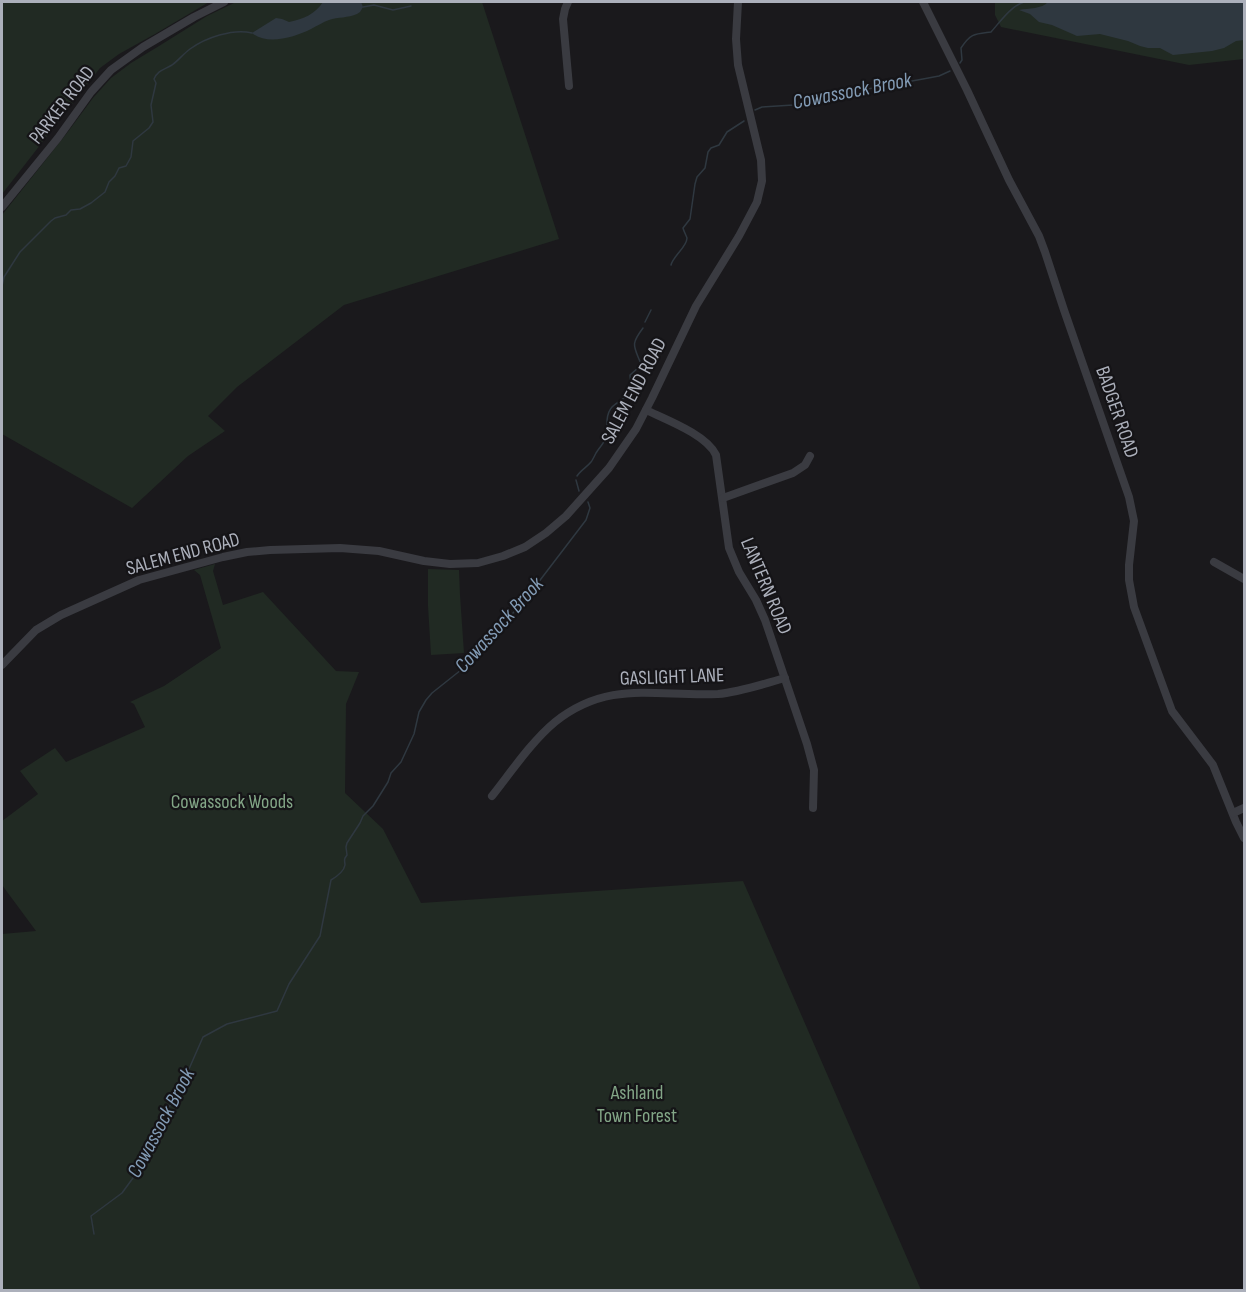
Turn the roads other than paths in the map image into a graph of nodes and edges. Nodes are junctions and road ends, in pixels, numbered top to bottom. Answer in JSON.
{"nodes":[{"id":1,"x":224,"y":2,"type":"edge"},
{"id":2,"x":568,"y":2,"type":"edge"},
{"id":3,"x":738,"y":2,"type":"edge"},
{"id":4,"x":923,"y":2,"type":"edge"},
{"id":5,"x":569,"y":86,"type":"dead end"},
{"id":6,"x":2,"y":207,"type":"edge"},
{"id":7,"x":646,"y":410,"type":"junction"},
{"id":8,"x":810,"y":456,"type":"dead end"},
{"id":9,"x":723,"y":498,"type":"junction"},
{"id":10,"x":1214,"y":562,"type":"dead end"},
{"id":11,"x":1245,"y":579,"type":"edge"},
{"id":12,"x":2,"y":665,"type":"edge"},
{"id":13,"x":785,"y":678,"type":"junction"},
{"id":14,"x":492,"y":796,"type":"dead end"},
{"id":15,"x":813,"y":808,"type":"dead end"},
{"id":16,"x":1245,"y":808,"type":"edge"},
{"id":17,"x":1233,"y":813,"type":"junction"},
{"id":18,"x":1245,"y":838,"type":"edge"}],
"edges":[{"from":1,"to":6,"type":"street","name":"PARKER ROAD"},
{"from":2,"to":5,"type":"street"},
{"from":3,"to":7,"type":"street","name":"SALEM END ROAD"},
{"from":4,"to":17,"type":"street","name":"BADGER ROAD"},
{"from":7,"to":9,"type":"street","name":"LANTERN ROAD"},
{"from":7,"to":12,"type":"street","name":"SALEM END ROAD"},
{"from":8,"to":9,"type":"street"},
{"from":9,"to":13,"type":"street","name":"LANTERN ROAD"},
{"from":10,"to":11,"type":"street"},
{"from":13,"to":14,"type":"street","name":"GASLIGHT LANE"},
{"from":13,"to":15,"type":"street","name":"LANTERN ROAD"},
{"from":16,"to":17,"type":"street"},
{"from":17,"to":18,"type":"street","name":"BADGER ROAD"}]}
